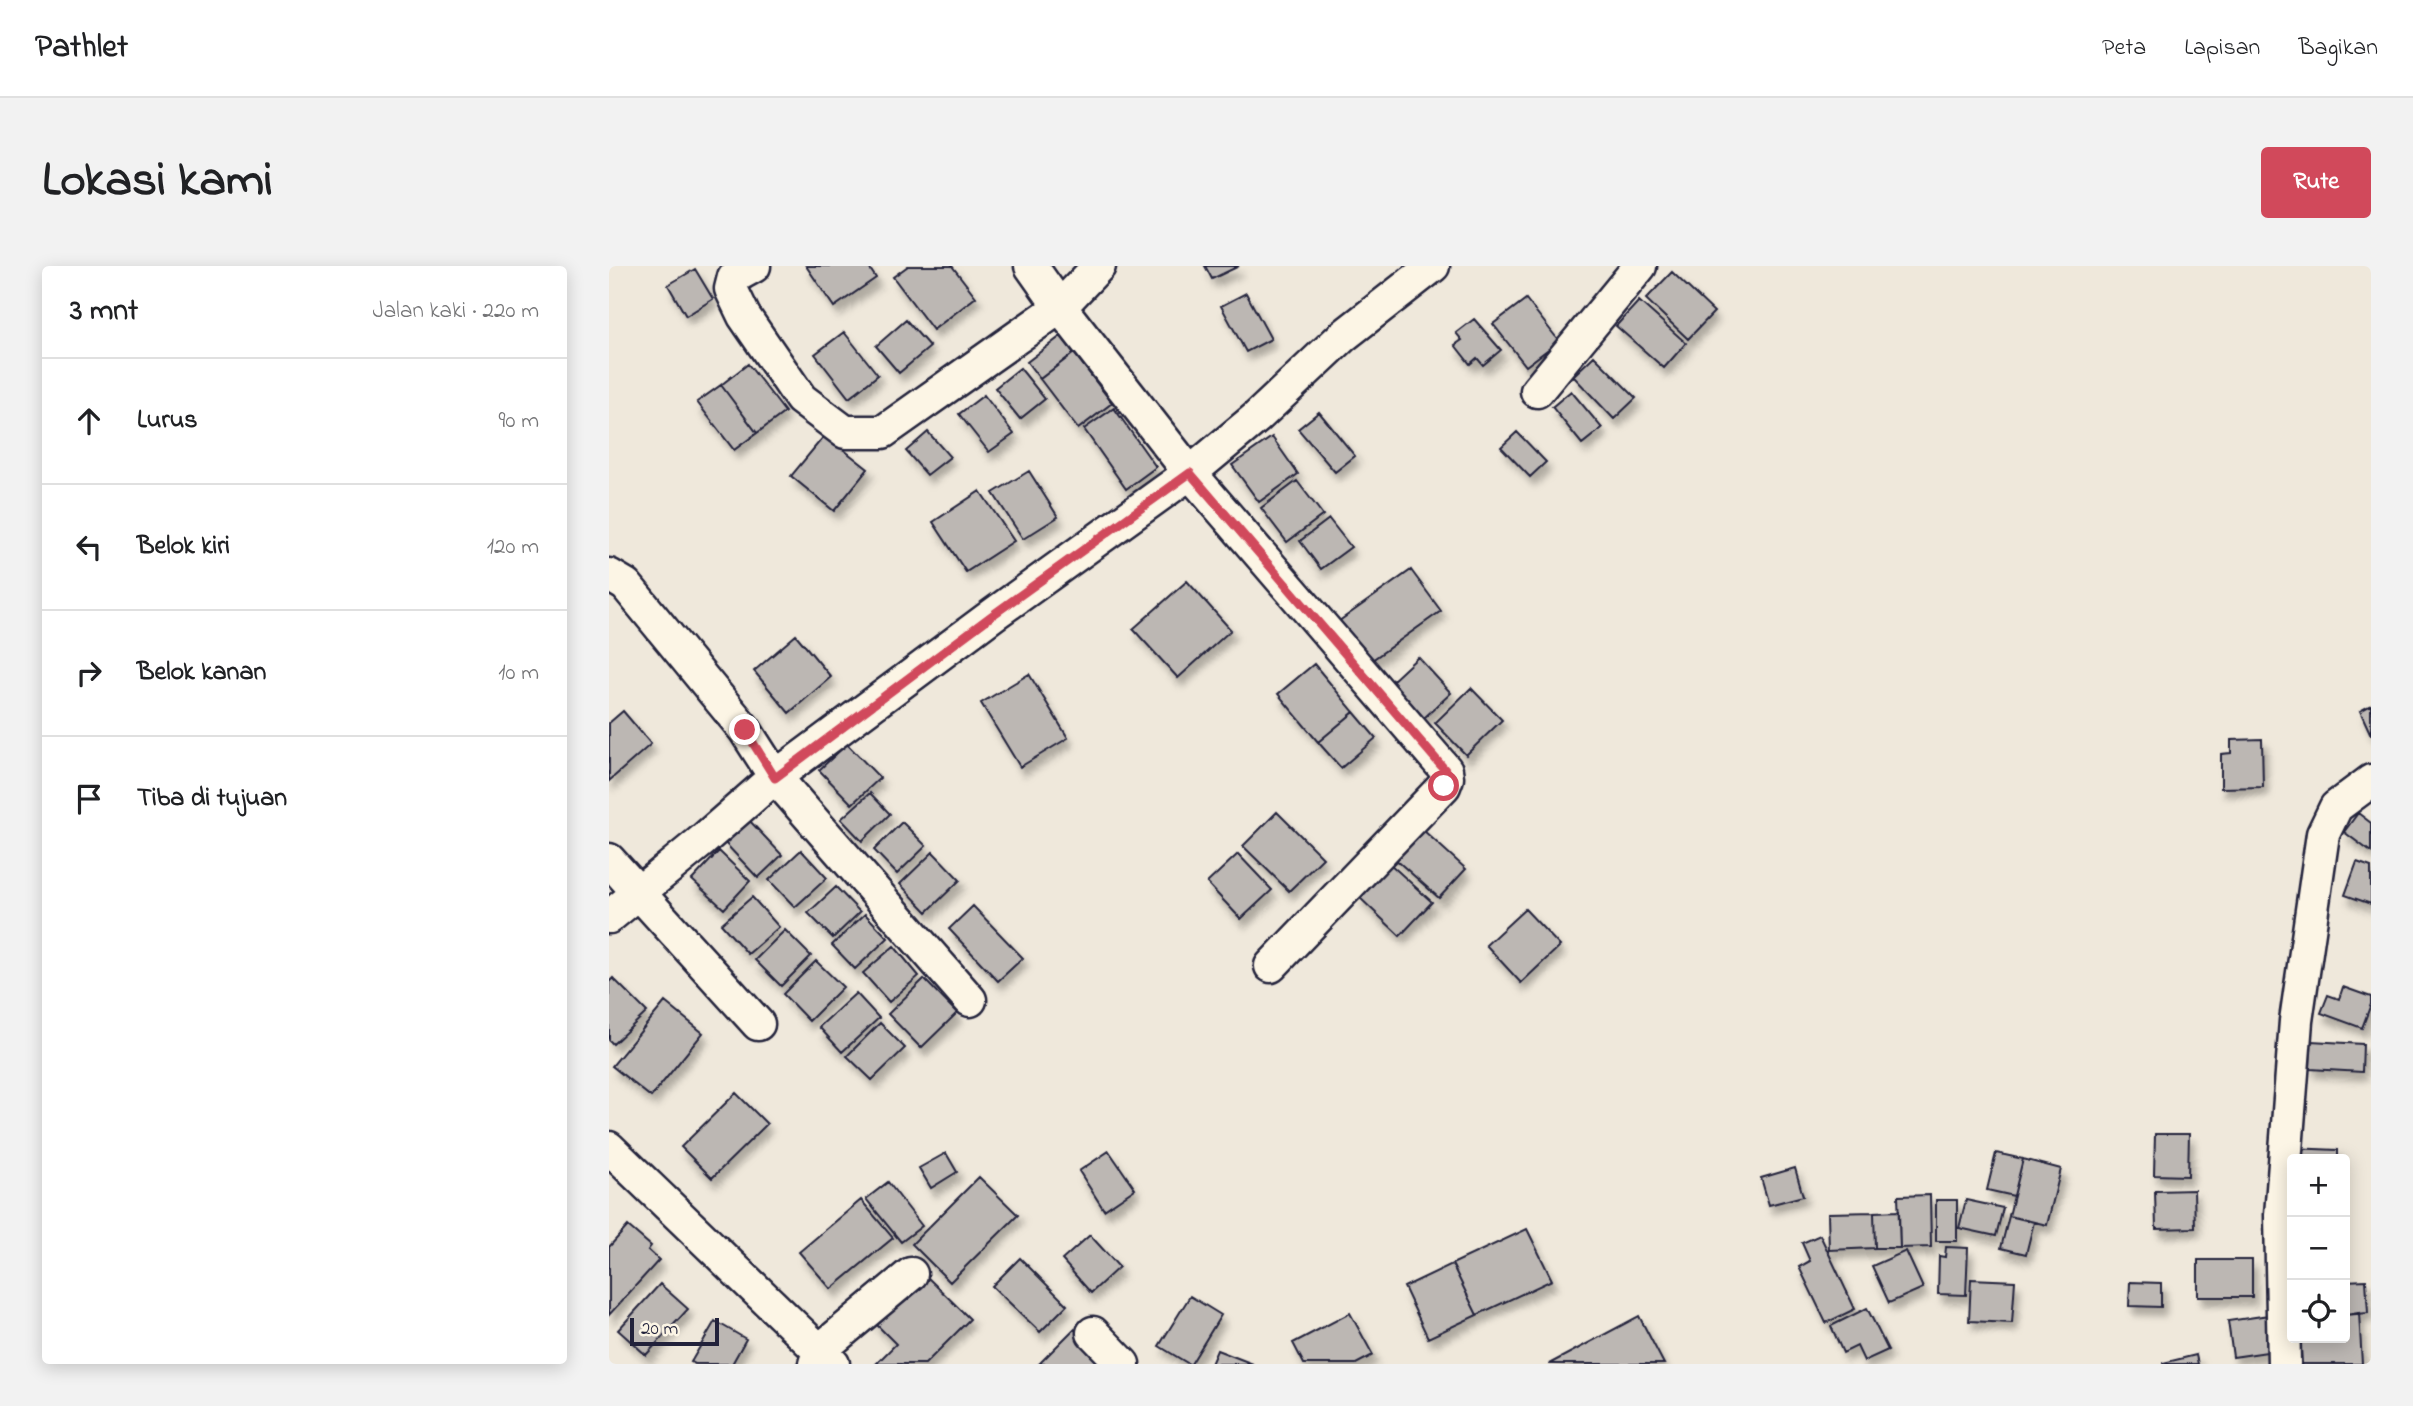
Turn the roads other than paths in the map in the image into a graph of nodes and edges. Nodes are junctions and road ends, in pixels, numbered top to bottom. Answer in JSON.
{"nodes":[{"id":1,"x":754,"y":266,"type":"edge"},
{"id":2,"x":1031,"y":266,"type":"edge"},
{"id":3,"x":1099,"y":266,"type":"edge"},
{"id":4,"x":1433,"y":266,"type":"edge"},
{"id":5,"x":1640,"y":266,"type":"edge"},
{"id":6,"x":1060,"y":307,"type":"junction"},
{"id":7,"x":1537,"y":391,"type":"dead end"},
{"id":8,"x":1190,"y":473,"type":"junction"},
{"id":9,"x":609,"y":575,"type":"edge"},
{"id":10,"x":775,"y":778,"type":"junction"},
{"id":11,"x":2371,"y":781,"type":"edge"},
{"id":12,"x":609,"y":860,"type":"edge"},
{"id":13,"x":638,"y":893,"type":"junction"},
{"id":14,"x":609,"y":917,"type":"edge"},
{"id":15,"x":1271,"y":966,"type":"dead end"},
{"id":16,"x":970,"y":1000,"type":"dead end"},
{"id":17,"x":758,"y":1024,"type":"dead end"},
{"id":18,"x":609,"y":1148,"type":"edge"},
{"id":19,"x":911,"y":1274,"type":"dead end"},
{"id":20,"x":1093,"y":1333,"type":"dead end"},
{"id":21,"x":823,"y":1360,"type":"edge"},
{"id":22,"x":1123,"y":1364,"type":"edge"},
{"id":23,"x":2284,"y":1364,"type":"edge"}],
"edges":[{"from":1,"to":6,"type":"street"},
{"from":2,"to":6,"type":"street"},
{"from":3,"to":6,"type":"street"},
{"from":4,"to":8,"type":"street"},
{"from":5,"to":7,"type":"street"},
{"from":6,"to":8,"type":"street"},
{"from":8,"to":10,"type":"street"},
{"from":8,"to":15,"type":"street"},
{"from":9,"to":10,"type":"street"},
{"from":10,"to":13,"type":"street"},
{"from":10,"to":16,"type":"street"},
{"from":11,"to":23,"type":"street"},
{"from":12,"to":13,"type":"street"},
{"from":13,"to":14,"type":"street"},
{"from":13,"to":17,"type":"street"},
{"from":18,"to":21,"type":"street"},
{"from":19,"to":21,"type":"street"},
{"from":20,"to":22,"type":"street"}]}
